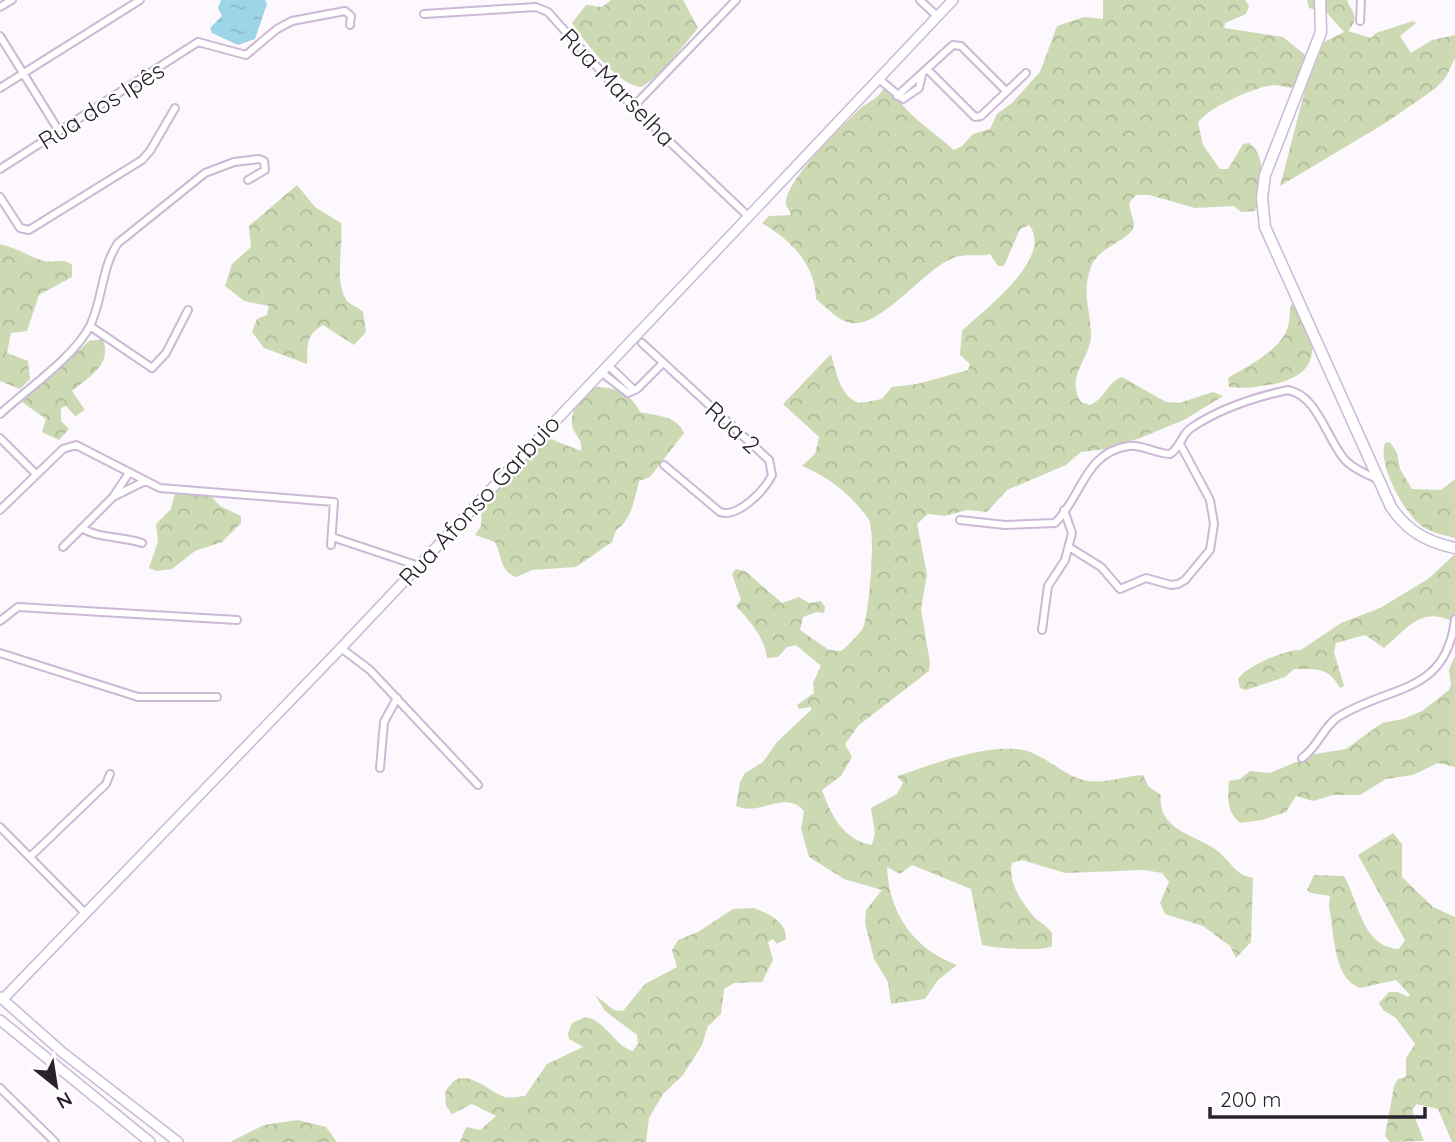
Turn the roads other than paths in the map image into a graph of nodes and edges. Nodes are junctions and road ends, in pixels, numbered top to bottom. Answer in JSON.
{"nodes":[{"id":1,"x":12,"y":0,"type":"edge"},
{"id":2,"x":140,"y":0,"type":"edge"},
{"id":3,"x":736,"y":0,"type":"edge"},
{"id":4,"x":920,"y":0,"type":"edge"},
{"id":5,"x":953,"y":0,"type":"edge"},
{"id":6,"x":1320,"y":0,"type":"edge"},
{"id":7,"x":1361,"y":0,"type":"edge"},
{"id":8,"x":0,"y":8,"type":"edge"},
{"id":9,"x":424,"y":14,"type":"dead end"},
{"id":10,"x":938,"y":17,"type":"junction"},
{"id":11,"x":1360,"y":21,"type":"dead end"},
{"id":12,"x":349,"y":25,"type":"dead end"},
{"id":13,"x":0,"y":36,"type":"edge"},
{"id":14,"x":925,"y":72,"type":"junction"},
{"id":15,"x":23,"y":73,"type":"junction"},
{"id":16,"x":1026,"y":73,"type":"dead end"},
{"id":17,"x":879,"y":79,"type":"junction"},
{"id":18,"x":0,"y":88,"type":"edge"},
{"id":19,"x":1006,"y":92,"type":"junction"},
{"id":20,"x":633,"y":107,"type":"junction"},
{"id":21,"x":174,"y":108,"type":"dead end"},
{"id":22,"x":59,"y":131,"type":"junction"},
{"id":23,"x":0,"y":169,"type":"edge"},
{"id":24,"x":248,"y":180,"type":"dead end"},
{"id":25,"x":0,"y":197,"type":"edge"},
{"id":26,"x":749,"y":217,"type":"junction"},
{"id":27,"x":188,"y":310,"type":"dead end"},
{"id":28,"x":90,"y":326,"type":"junction"},
{"id":29,"x":642,"y":343,"type":"dead end"},
{"id":30,"x":663,"y":363,"type":"junction"},
{"id":31,"x":605,"y":369,"type":"junction"},
{"id":32,"x":0,"y":414,"type":"edge"},
{"id":33,"x":0,"y":438,"type":"edge"},
{"id":34,"x":1180,"y":444,"type":"junction"},
{"id":35,"x":664,"y":465,"type":"dead end"},
{"id":36,"x":129,"y":473,"type":"junction"},
{"id":37,"x":36,"y":474,"type":"junction"},
{"id":38,"x":1377,"y":479,"type":"junction"},
{"id":39,"x":145,"y":481,"type":"junction"},
{"id":40,"x":113,"y":497,"type":"junction"},
{"id":41,"x":0,"y":510,"type":"edge"},
{"id":42,"x":1064,"y":510,"type":"junction"},
{"id":43,"x":960,"y":520,"type":"dead end"},
{"id":44,"x":82,"y":528,"type":"junction"},
{"id":45,"x":332,"y":537,"type":"junction"},
{"id":46,"x":142,"y":543,"type":"dead end"},
{"id":47,"x":331,"y":545,"type":"dead end"},
{"id":48,"x":63,"y":547,"type":"dead end"},
{"id":49,"x":1069,"y":547,"type":"junction"},
{"id":50,"x":1455,"y":548,"type":"edge"},
{"id":51,"x":416,"y":565,"type":"junction"},
{"id":52,"x":1455,"y":619,"type":"edge"},
{"id":53,"x":237,"y":620,"type":"dead end"},
{"id":54,"x":0,"y":621,"type":"edge"},
{"id":55,"x":1042,"y":630,"type":"dead end"},
{"id":56,"x":341,"y":648,"type":"junction"},
{"id":57,"x":0,"y":653,"type":"edge"},
{"id":58,"x":218,"y":697,"type":"dead end"},
{"id":59,"x":397,"y":698,"type":"junction"},
{"id":60,"x":1302,"y":758,"type":"dead end"},
{"id":61,"x":380,"y":768,"type":"dead end"},
{"id":62,"x":110,"y":774,"type":"dead end"},
{"id":63,"x":478,"y":785,"type":"dead end"},
{"id":64,"x":0,"y":827,"type":"edge"},
{"id":65,"x":31,"y":856,"type":"junction"},
{"id":66,"x":86,"y":914,"type":"junction"},
{"id":67,"x":2,"y":998,"type":"edge"},
{"id":68,"x":12,"y":1009,"type":"junction"},
{"id":69,"x":0,"y":1020,"type":"edge"},
{"id":70,"x":11,"y":1028,"type":"junction"},
{"id":71,"x":0,"y":1088,"type":"edge"},
{"id":72,"x":55,"y":1142,"type":"edge"},
{"id":73,"x":150,"y":1142,"type":"edge"},
{"id":74,"x":178,"y":1142,"type":"edge"}],
"edges":[{"from":1,"to":8,"type":"street"},
{"from":2,"to":15,"type":"street"},
{"from":3,"to":20,"type":"street"},
{"from":4,"to":10,"type":"street"},
{"from":5,"to":10,"type":"street","name":"Rua Afonso Garbuio"},
{"from":6,"to":38,"type":"main road"},
{"from":7,"to":11,"type":"street"},
{"from":9,"to":20,"type":"street","name":"Rua Marselha"},
{"from":10,"to":17,"type":"street","name":"Rua Afonso Garbuio"},
{"from":12,"to":22,"type":"street","name":"Rua dos Ipês"},
{"from":13,"to":15,"type":"street"},
{"from":14,"to":17,"type":"street"},
{"from":14,"to":19,"type":"street"},
{"from":14,"to":19,"type":"street"},
{"from":15,"to":18,"type":"street"},
{"from":15,"to":22,"type":"street"},
{"from":16,"to":19,"type":"street"},
{"from":17,"to":26,"type":"street","name":"Rua Afonso Garbuio"},
{"from":20,"to":26,"type":"street","name":"Rua Marselha"},
{"from":21,"to":25,"type":"street"},
{"from":22,"to":23,"type":"street","name":"Rua dos Ipês"},
{"from":24,"to":28,"type":"street"},
{"from":26,"to":31,"type":"street","name":"Rua Afonso Garbuio"},
{"from":27,"to":28,"type":"street"},
{"from":28,"to":32,"type":"street"},
{"from":29,"to":30,"type":"street","name":"Rua 2"},
{"from":30,"to":31,"type":"street"},
{"from":30,"to":35,"type":"street","name":"Rua 2"},
{"from":31,"to":51,"type":"street","name":"Rua Afonso Garbuio"},
{"from":33,"to":37,"type":"street"},
{"from":34,"to":38,"type":"street"},
{"from":34,"to":42,"type":"street"},
{"from":34,"to":49,"type":"street"},
{"from":36,"to":37,"type":"street"},
{"from":36,"to":39,"type":"street"},
{"from":36,"to":40,"type":"street"},
{"from":37,"to":41,"type":"street"},
{"from":38,"to":50,"type":"main road"},
{"from":39,"to":40,"type":"street"},
{"from":39,"to":45,"type":"street"},
{"from":40,"to":44,"type":"street"},
{"from":42,"to":43,"type":"street"},
{"from":42,"to":49,"type":"street"},
{"from":44,"to":46,"type":"street"},
{"from":44,"to":48,"type":"street"},
{"from":45,"to":47,"type":"street"},
{"from":45,"to":51,"type":"street"},
{"from":49,"to":55,"type":"street"},
{"from":51,"to":56,"type":"street","name":"Rua Afonso Garbuio"},
{"from":52,"to":60,"type":"street"},
{"from":53,"to":54,"type":"street"},
{"from":56,"to":59,"type":"street"},
{"from":56,"to":66,"type":"street","name":"Rua Afonso Garbuio"},
{"from":57,"to":58,"type":"street"},
{"from":59,"to":61,"type":"street"},
{"from":59,"to":63,"type":"street"},
{"from":62,"to":65,"type":"street"},
{"from":64,"to":65,"type":"street"},
{"from":65,"to":66,"type":"street"},
{"from":66,"to":67,"type":"street","name":"Rua Afonso Garbuio"},
{"from":67,"to":68,"type":"street"},
{"from":68,"to":70,"type":"street"},
{"from":68,"to":74,"type":"street"},
{"from":69,"to":70,"type":"street"},
{"from":70,"to":73,"type":"street"},
{"from":71,"to":72,"type":"street"}]}
